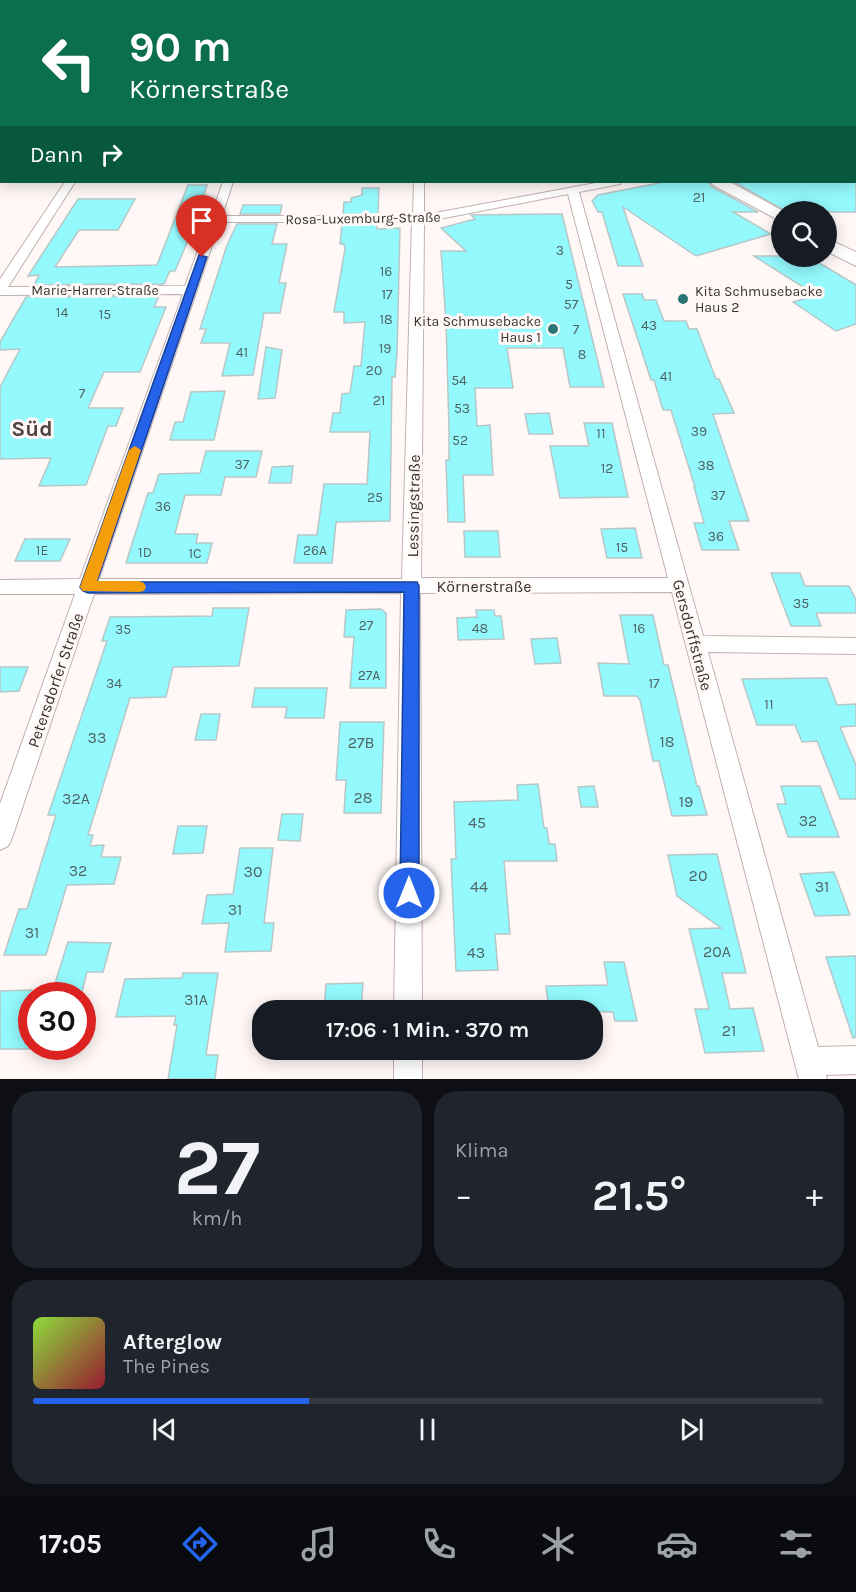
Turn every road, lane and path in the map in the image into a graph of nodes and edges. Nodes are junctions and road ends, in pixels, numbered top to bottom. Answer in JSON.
{"nodes":[{"id":1,"x":69,"y":183,"type":"edge"},
{"id":2,"x":228,"y":183,"type":"edge"},
{"id":3,"x":419,"y":183,"type":"edge"},
{"id":4,"x":611,"y":183,"type":"edge"},
{"id":5,"x":721,"y":183,"type":"edge"},
{"id":6,"x":573,"y":191,"type":"junction"},
{"id":7,"x":771,"y":211,"type":"edge"},
{"id":8,"x":215,"y":219,"type":"junction"},
{"id":9,"x":420,"y":219,"type":"junction"},
{"id":10,"x":837,"y":249,"type":"edge"},
{"id":11,"x":856,"y":260,"type":"edge"},
{"id":12,"x":0,"y":290,"type":"edge"},
{"id":13,"x":190,"y":290,"type":"junction"},
{"id":14,"x":679,"y":585,"type":"junction"},
{"id":15,"x":411,"y":586,"type":"junction"},
{"id":16,"x":0,"y":587,"type":"edge"},
{"id":17,"x":88,"y":587,"type":"junction"},
{"id":18,"x":695,"y":644,"type":"junction"},
{"id":19,"x":856,"y":646,"type":"edge"},
{"id":20,"x":0,"y":838,"type":"edge"},
{"id":21,"x":408,"y":1000,"type":"edge"},
{"id":22,"x":408,"y":1060,"type":"edge"},
{"id":23,"x":856,"y":1060,"type":"edge"},
{"id":24,"x":810,"y":1070,"type":"edge"},
{"id":25,"x":408,"y":1079,"type":"edge"}],
"edges":[{"from":1,"to":12,"type":"street"},
{"from":2,"to":8,"type":"street","name":"Petersdorfer Straße"},
{"from":3,"to":9,"type":"street","name":"Lessingstraße"},
{"from":4,"to":6,"type":"street","name":"Rosa-Luxemburg-Straße"},
{"from":5,"to":7,"type":"main road"},
{"from":6,"to":9,"type":"street","name":"Rosa-Luxemburg-Straße"},
{"from":6,"to":14,"type":"street","name":"Gersdorffstraße"},
{"from":8,"to":9,"type":"street","name":"Rosa-Luxemburg-Straße"},
{"from":8,"to":13,"type":"street","name":"Petersdorfer Straße"},
{"from":9,"to":15,"type":"street","name":"Lessingstraße"},
{"from":10,"to":11,"type":"main road"},
{"from":12,"to":13,"type":"street","name":"Marie-Harrer-Straße"},
{"from":13,"to":17,"type":"street","name":"Petersdorfer Straße"},
{"from":14,"to":15,"type":"street","name":"Körnerstraße"},
{"from":14,"to":18,"type":"street","name":"Gersdorffstraße"},
{"from":15,"to":17,"type":"street","name":"Körnerstraße"},
{"from":15,"to":21,"type":"street","name":"Lessingstraße"},
{"from":16,"to":17,"type":"street","name":"Körnerstraße"},
{"from":17,"to":20,"type":"street","name":"Petersdorfer Straße"},
{"from":18,"to":19,"type":"street"},
{"from":18,"to":24,"type":"street","name":"Gersdorffstraße"},
{"from":22,"to":25,"type":"street"},
{"from":23,"to":24,"type":"street"}]}
